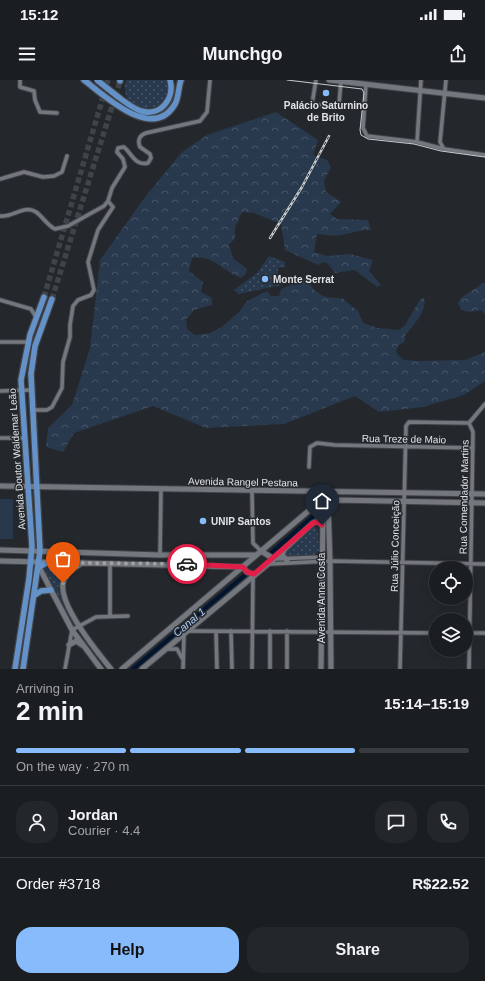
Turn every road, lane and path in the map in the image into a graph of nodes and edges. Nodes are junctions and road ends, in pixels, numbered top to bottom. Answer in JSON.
{"nodes":[{"id":1,"x":20,"y":80,"type":"edge"},
{"id":2,"x":84,"y":80,"type":"edge"},
{"id":3,"x":97,"y":80,"type":"edge"},
{"id":4,"x":170,"y":80,"type":"edge"},
{"id":5,"x":181,"y":80,"type":"edge"},
{"id":6,"x":210,"y":80,"type":"edge"},
{"id":7,"x":316,"y":80,"type":"edge"},
{"id":8,"x":329,"y":80,"type":"edge"},
{"id":9,"x":421,"y":80,"type":"edge"},
{"id":10,"x":446,"y":80,"type":"edge"},
{"id":11,"x":338,"y":81,"type":"edge"},
{"id":12,"x":366,"y":85,"type":"junction"},
{"id":13,"x":420,"y":91,"type":"junction"},
{"id":14,"x":444,"y":94,"type":"junction"},
{"id":15,"x":485,"y":98,"type":"edge"},
{"id":16,"x":57,"y":114,"type":"dead end"},
{"id":17,"x":417,"y":142,"type":"junction"},
{"id":18,"x":440,"y":142,"type":"junction"},
{"id":19,"x":435,"y":147,"type":"junction"},
{"id":20,"x":444,"y":149,"type":"junction"},
{"id":21,"x":485,"y":155,"type":"edge"},
{"id":22,"x":67,"y":156,"type":"dead end"},
{"id":23,"x":0,"y":179,"type":"edge"},
{"id":24,"x":108,"y":201,"type":"junction"},
{"id":25,"x":0,"y":216,"type":"edge"},
{"id":26,"x":44,"y":297,"type":"tunnel mouth"},
{"id":27,"x":52,"y":299,"type":"tunnel mouth"},
{"id":28,"x":0,"y":300,"type":"edge"},
{"id":29,"x":36,"y":317,"type":"junction"},
{"id":30,"x":0,"y":342,"type":"edge"},
{"id":31,"x":28,"y":342,"type":"junction"},
{"id":32,"x":32,"y":390,"type":"junction"},
{"id":33,"x":0,"y":391,"type":"edge"},
{"id":34,"x":21,"y":391,"type":"junction"},
{"id":35,"x":485,"y":404,"type":"edge"},
{"id":36,"x":32,"y":410,"type":"junction"},
{"id":37,"x":469,"y":423,"type":"junction"},
{"id":38,"x":0,"y":438,"type":"edge"},
{"id":39,"x":24,"y":438,"type":"junction"},
{"id":40,"x":405,"y":446,"type":"junction"},
{"id":41,"x":473,"y":448,"type":"junction"},
{"id":42,"x":310,"y":467,"type":"dead end"},
{"id":43,"x":0,"y":486,"type":"edge"},
{"id":44,"x":28,"y":486,"type":"junction"},
{"id":45,"x":37,"y":486,"type":"junction"},
{"id":46,"x":161,"y":489,"type":"junction"},
{"id":47,"x":341,"y":491,"type":"junction"},
{"id":48,"x":252,"y":492,"type":"junction"},
{"id":49,"x":312,"y":492,"type":"junction"},
{"id":50,"x":404,"y":492,"type":"junction"},
{"id":51,"x":472,"y":494,"type":"junction"},
{"id":52,"x":485,"y":494,"type":"edge"},
{"id":53,"x":325,"y":498,"type":"junction"},
{"id":54,"x":404,"y":501,"type":"junction"},
{"id":55,"x":319,"y":502,"type":"junction"},
{"id":56,"x":329,"y":503,"type":"junction"},
{"id":57,"x":472,"y":503,"type":"junction"},
{"id":58,"x":485,"y":503,"type":"edge"},
{"id":59,"x":323,"y":526,"type":"junction"},
{"id":60,"x":32,"y":549,"type":"junction"},
{"id":61,"x":285,"y":549,"type":"junction"},
{"id":62,"x":0,"y":550,"type":"edge"},
{"id":63,"x":40,"y":551,"type":"junction"},
{"id":64,"x":261,"y":551,"type":"junction"},
{"id":65,"x":160,"y":555,"type":"junction"},
{"id":66,"x":256,"y":555,"type":"junction"},
{"id":67,"x":83,"y":558,"type":"junction"},
{"id":68,"x":323,"y":559,"type":"junction"},
{"id":69,"x":287,"y":560,"type":"junction"},
{"id":70,"x":0,"y":561,"type":"edge"},
{"id":71,"x":270,"y":561,"type":"junction"},
{"id":72,"x":330,"y":561,"type":"junction"},
{"id":73,"x":471,"y":561,"type":"edge"},
{"id":74,"x":48,"y":562,"type":"joint"},
{"id":75,"x":402,"y":562,"type":"junction"},
{"id":76,"x":36,"y":563,"type":"junction"},
{"id":77,"x":110,"y":563,"type":"junction"},
{"id":78,"x":429,"y":563,"type":"edge"},
{"id":79,"x":473,"y":564,"type":"edge"},
{"id":80,"x":485,"y":564,"type":"edge"},
{"id":81,"x":243,"y":567,"type":"junction"},
{"id":82,"x":254,"y":575,"type":"junction"},
{"id":83,"x":50,"y":590,"type":"junction"},
{"id":84,"x":35,"y":595,"type":"junction"},
{"id":85,"x":110,"y":616,"type":"junction"},
{"id":86,"x":128,"y":616,"type":"dead end"},
{"id":87,"x":79,"y":625,"type":"junction"},
{"id":88,"x":72,"y":630,"type":"junction"},
{"id":89,"x":216,"y":631,"type":"junction"},
{"id":90,"x":231,"y":631,"type":"junction"},
{"id":91,"x":252,"y":631,"type":"junction"},
{"id":92,"x":270,"y":631,"type":"junction"},
{"id":93,"x":287,"y":631,"type":"junction"},
{"id":94,"x":322,"y":631,"type":"junction"},
{"id":95,"x":331,"y":631,"type":"junction"},
{"id":96,"x":401,"y":632,"type":"junction"},
{"id":97,"x":186,"y":633,"type":"junction"},
{"id":98,"x":429,"y":633,"type":"edge"},
{"id":99,"x":473,"y":633,"type":"edge"},
{"id":100,"x":485,"y":633,"type":"edge"},
{"id":101,"x":69,"y":645,"type":"junction"},
{"id":102,"x":83,"y":646,"type":"junction"},
{"id":103,"x":166,"y":649,"type":"junction"},
{"id":104,"x":469,"y":657,"type":"edge"},
{"id":105,"x":183,"y":663,"type":"junction"},
{"id":106,"x":15,"y":669,"type":"edge"},
{"id":107,"x":23,"y":669,"type":"edge"},
{"id":108,"x":65,"y":669,"type":"edge"},
{"id":109,"x":101,"y":669,"type":"edge"},
{"id":110,"x":111,"y":669,"type":"edge"},
{"id":111,"x":122,"y":669,"type":"edge"},
{"id":112,"x":142,"y":669,"type":"edge"},
{"id":113,"x":183,"y":669,"type":"edge"},
{"id":114,"x":217,"y":669,"type":"edge"},
{"id":115,"x":232,"y":669,"type":"edge"},
{"id":116,"x":252,"y":669,"type":"edge"},
{"id":117,"x":270,"y":669,"type":"edge"},
{"id":118,"x":287,"y":669,"type":"edge"},
{"id":119,"x":322,"y":669,"type":"edge"},
{"id":120,"x":331,"y":669,"type":"edge"},
{"id":121,"x":400,"y":669,"type":"edge"},
{"id":122,"x":469,"y":669,"type":"edge"}],
"edges":[{"from":1,"to":16,"type":"street"},
{"from":2,"to":5,"type":"main road"},
{"from":3,"to":4,"type":"main road","bridge":true},
{"from":6,"to":24,"type":"street"},
{"from":7,"to":11,"type":"street"},
{"from":8,"to":11,"type":"main road"},
{"from":9,"to":13,"type":"street"},
{"from":10,"to":14,"type":"street"},
{"from":11,"to":12,"type":"main road"},
{"from":12,"to":13,"type":"main road"},
{"from":12,"to":17,"type":"street"},
{"from":13,"to":14,"type":"main road"},
{"from":13,"to":17,"type":"street"},
{"from":14,"to":15,"type":"main road"},
{"from":14,"to":18,"type":"street"},
{"from":17,"to":19,"type":"street"},
{"from":18,"to":19,"type":"street"},
{"from":18,"to":20,"type":"street"},
{"from":19,"to":20,"type":"street"},
{"from":20,"to":21,"type":"street"},
{"from":22,"to":23,"type":"street"},
{"from":24,"to":25,"type":"street"},
{"from":24,"to":36,"type":"street"},
{"from":26,"to":29,"type":"main road","name":"Avenida Doutor Waldemar Leão"},
{"from":27,"to":32,"type":"main road","name":"Avenida Doutor Waldemar Leão"},
{"from":28,"to":29,"type":"street"},
{"from":29,"to":31,"type":"main road","name":"Avenida Doutor Waldemar Leão"},
{"from":30,"to":31,"type":"street"},
{"from":31,"to":34,"type":"main road","name":"Avenida Doutor Waldemar Leão"},
{"from":32,"to":34,"type":"street"},
{"from":32,"to":36,"type":"main road","name":"Avenida Doutor Waldemar Leão"},
{"from":33,"to":34,"type":"street"},
{"from":34,"to":39,"type":"main road","name":"Avenida Doutor Waldemar Leão"},
{"from":35,"to":37,"type":"street"},
{"from":36,"to":45,"type":"main road","name":"Avenida Doutor Waldemar Leão"},
{"from":37,"to":40,"type":"street","name":"Rua Júlio Conceição"},
{"from":37,"to":41,"type":"street","name":"Rua Comendador Martins"},
{"from":38,"to":39,"type":"street"},
{"from":39,"to":44,"type":"main road","name":"Avenida Doutor Waldemar Leão"},
{"from":40,"to":41,"type":"street","name":"Rua Treze de Maio"},
{"from":40,"to":42,"type":"street","name":"Rua Treze de Maio"},
{"from":40,"to":50,"type":"street","name":"Rua Júlio Conceição"},
{"from":41,"to":51,"type":"street","name":"Rua Comendador Martins"},
{"from":43,"to":44,"type":"main road","name":"Avenida Rangel Pestana"},
{"from":44,"to":45,"type":"main road","name":"Avenida Rangel Pestana"},
{"from":44,"to":60,"type":"main road","name":"Avenida Doutor Waldemar Leão"},
{"from":45,"to":46,"type":"main road","name":"Avenida Rangel Pestana"},
{"from":45,"to":63,"type":"main road","name":"Avenida Doutor Waldemar Leão"},
{"from":46,"to":48,"type":"main road","name":"Avenida Rangel Pestana"},
{"from":46,"to":65,"type":"street"},
{"from":47,"to":49,"type":"main road","name":"Avenida Rangel Pestana"},
{"from":47,"to":50,"type":"main road","name":"Avenida Rangel Pestana"},
{"from":47,"to":53,"type":"main road"},
{"from":48,"to":49,"type":"main road","name":"Avenida Rangel Pestana"},
{"from":48,"to":64,"type":"street"},
{"from":49,"to":53,"type":"main road"},
{"from":50,"to":51,"type":"main road","name":"Avenida Rangel Pestana"},
{"from":50,"to":54,"type":"street","name":"Rua Júlio Conceição"},
{"from":51,"to":52,"type":"main road","name":"Avenida Rangel Pestana"},
{"from":51,"to":57,"type":"street","name":"Rua Comendador Martins"},
{"from":53,"to":55,"type":"main road"},
{"from":53,"to":56,"type":"main road"},
{"from":54,"to":56,"type":"main road"},
{"from":54,"to":57,"type":"main road"},
{"from":54,"to":75,"type":"street","name":"Rua Júlio Conceição"},
{"from":55,"to":56,"type":"main road"},
{"from":55,"to":64,"type":"main road"},
{"from":56,"to":59,"type":"main road","name":"Avenida Anna Costa"},
{"from":56,"to":72,"type":"main road","name":"Avenida Anna Costa"},
{"from":57,"to":58,"type":"main road"},
{"from":57,"to":73,"type":"street","name":"Rua Comendador Martins"},
{"from":59,"to":61,"type":"main road"},
{"from":59,"to":68,"type":"main road","name":"Avenida Anna Costa"},
{"from":60,"to":62,"type":"main road"},
{"from":60,"to":63,"type":"main road"},
{"from":60,"to":76,"type":"main road","name":"Avenida Doutor Waldemar Leão"},
{"from":61,"to":69,"type":"main road"},
{"from":61,"to":71,"type":"main road"},
{"from":63,"to":67,"type":"main road"},
{"from":63,"to":76,"type":"main road","name":"Avenida Doutor Waldemar Leão"},
{"from":64,"to":66,"type":"main road"},
{"from":64,"to":71,"type":"main road"},
{"from":65,"to":66,"type":"main road"},
{"from":65,"to":67,"type":"main road"},
{"from":66,"to":81,"type":"main road"},
{"from":67,"to":74,"type":"main road"},
{"from":67,"to":77,"type":"main road"},
{"from":67,"to":87,"type":"main road"},
{"from":68,"to":69,"type":"street"},
{"from":68,"to":71,"type":"street"},
{"from":68,"to":72,"type":"street"},
{"from":68,"to":94,"type":"main road","name":"Avenida Anna Costa"},
{"from":69,"to":71,"type":"street"},
{"from":70,"to":76,"type":"main road"},
{"from":71,"to":82,"type":"main road"},
{"from":72,"to":75,"type":"street"},
{"from":72,"to":95,"type":"main road","name":"Avenida Anna Costa"},
{"from":74,"to":76,"type":"main road"},
{"from":75,"to":78,"type":"street"},
{"from":75,"to":96,"type":"street","name":"Rua Júlio Conceição"},
{"from":76,"to":83,"type":"main road"},
{"from":76,"to":84,"type":"main road"},
{"from":76,"to":106,"type":"main road"},
{"from":77,"to":81,"type":"main road"},
{"from":77,"to":85,"type":"street"},
{"from":79,"to":80,"type":"street"},
{"from":81,"to":82,"type":"main road"},
{"from":81,"to":111,"type":"main road"},
{"from":82,"to":91,"type":"street"},
{"from":82,"to":97,"type":"main road"},
{"from":83,"to":84,"type":"main road"},
{"from":83,"to":88,"type":"main road"},
{"from":84,"to":107,"type":"main road"},
{"from":85,"to":86,"type":"street"},
{"from":85,"to":87,"type":"street"},
{"from":87,"to":88,"type":"street"},
{"from":87,"to":110,"type":"main road"},
{"from":88,"to":101,"type":"street"},
{"from":88,"to":102,"type":"main road"},
{"from":89,"to":90,"type":"street"},
{"from":89,"to":97,"type":"street"},
{"from":89,"to":114,"type":"street"},
{"from":90,"to":91,"type":"street"},
{"from":90,"to":115,"type":"street"},
{"from":91,"to":92,"type":"street"},
{"from":91,"to":116,"type":"street"},
{"from":92,"to":93,"type":"street"},
{"from":92,"to":117,"type":"street"},
{"from":93,"to":94,"type":"street"},
{"from":93,"to":118,"type":"street"},
{"from":94,"to":95,"type":"street"},
{"from":94,"to":119,"type":"main road","name":"Avenida Anna Costa"},
{"from":95,"to":96,"type":"street"},
{"from":95,"to":120,"type":"main road","name":"Avenida Anna Costa"},
{"from":96,"to":98,"type":"street"},
{"from":96,"to":121,"type":"street","name":"Rua Júlio Conceição"},
{"from":97,"to":103,"type":"main road"},
{"from":97,"to":105,"type":"street"},
{"from":99,"to":100,"type":"street"},
{"from":101,"to":102,"type":"main road"},
{"from":101,"to":108,"type":"street"},
{"from":102,"to":109,"type":"main road"},
{"from":103,"to":105,"type":"street"},
{"from":103,"to":112,"type":"main road"},
{"from":104,"to":122,"type":"street","name":"Rua Comendador Martins"},
{"from":105,"to":113,"type":"street"}]}
